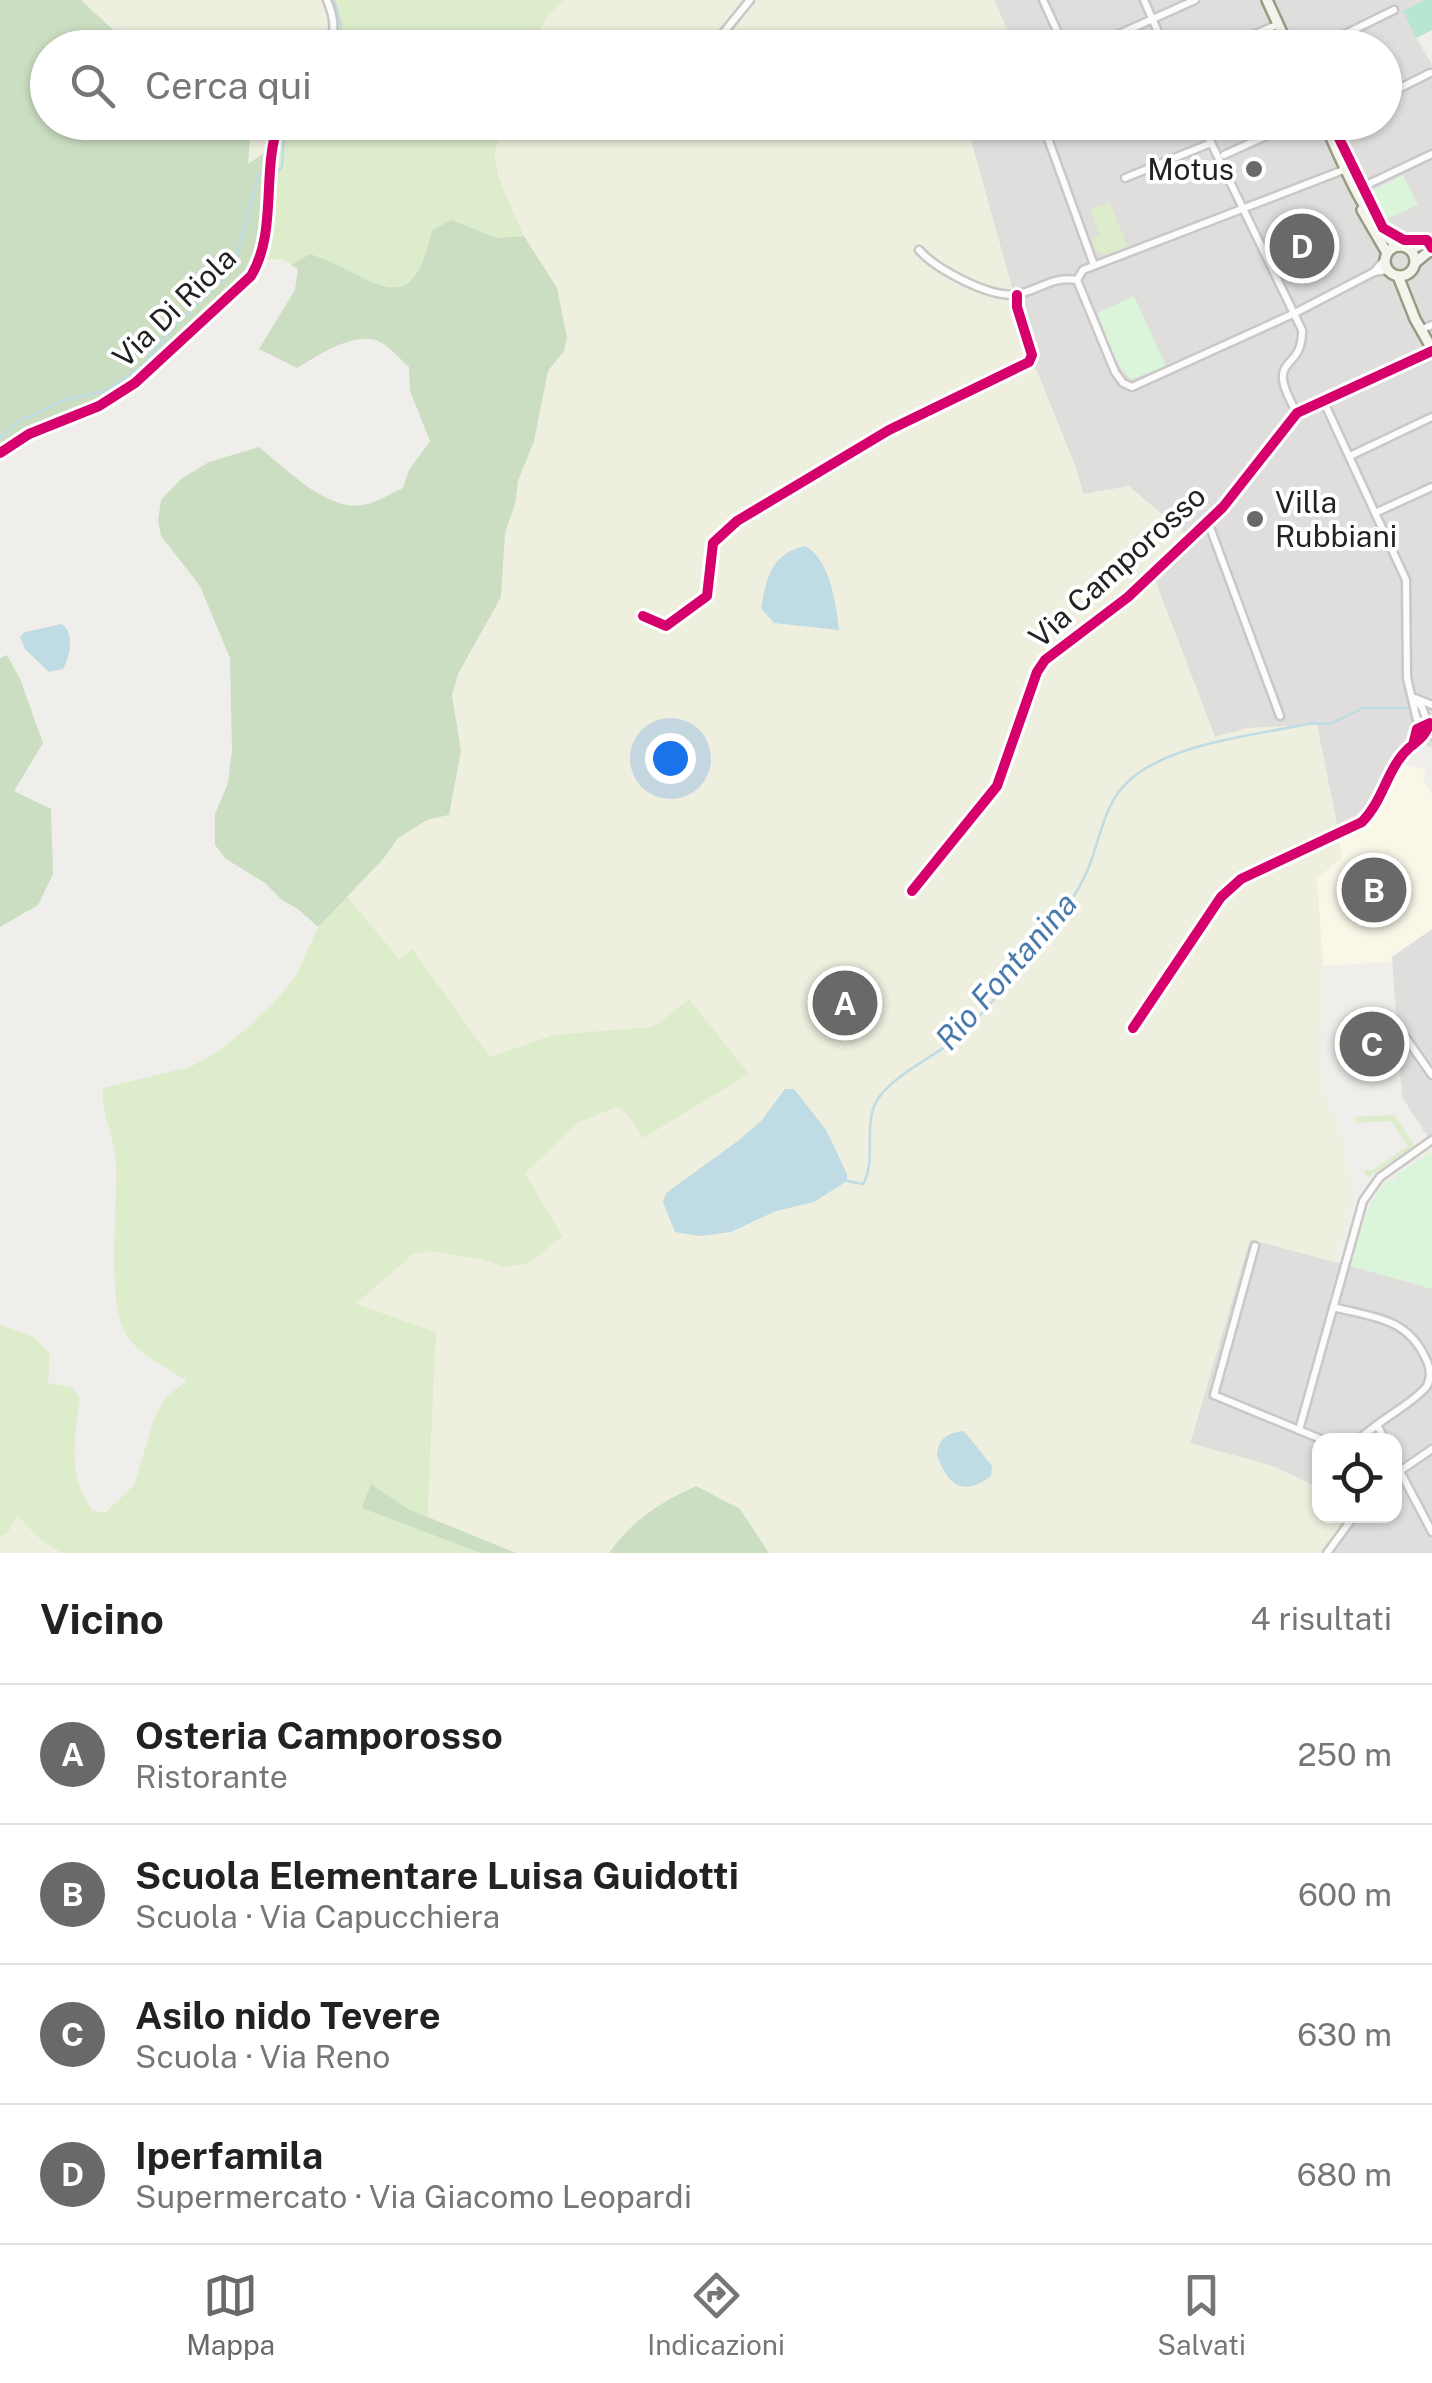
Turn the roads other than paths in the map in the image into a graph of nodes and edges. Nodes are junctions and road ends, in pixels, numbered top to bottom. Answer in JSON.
{"nodes":[{"id":1,"x":327,"y":0,"type":"edge"},
{"id":2,"x":750,"y":0,"type":"edge"},
{"id":3,"x":1043,"y":0,"type":"edge"},
{"id":4,"x":1144,"y":0,"type":"edge"},
{"id":5,"x":1195,"y":0,"type":"edge"},
{"id":6,"x":1267,"y":0,"type":"edge"},
{"id":7,"x":1394,"y":10,"type":"dead end"},
{"id":8,"x":1153,"y":19,"type":"junction"},
{"id":9,"x":1278,"y":24,"type":"junction"},
{"id":10,"x":334,"y":30,"type":"edge"},
{"id":11,"x":726,"y":30,"type":"edge"},
{"id":12,"x":1057,"y":30,"type":"edge"},
{"id":13,"x":1128,"y":30,"type":"edge"},
{"id":14,"x":1158,"y":30,"type":"edge"},
{"id":15,"x":1264,"y":30,"type":"edge"},
{"id":16,"x":1281,"y":30,"type":"edge"},
{"id":17,"x":1353,"y":30,"type":"edge"},
{"id":18,"x":1430,"y":73,"type":"edge"},
{"id":19,"x":1402,"y":87,"type":"edge"},
{"id":20,"x":276,"y":140,"type":"edge"},
{"id":21,"x":1049,"y":140,"type":"edge"},
{"id":22,"x":1210,"y":140,"type":"edge"},
{"id":23,"x":1257,"y":140,"type":"edge"},
{"id":24,"x":1333,"y":140,"type":"edge"},
{"id":25,"x":1211,"y":143,"type":"junction"},
{"id":26,"x":1432,"y":154,"type":"edge"},
{"id":27,"x":1224,"y":155,"type":"dead end"},
{"id":28,"x":1346,"y":169,"type":"junction"},
{"id":29,"x":1125,"y":178,"type":"dead end"},
{"id":30,"x":1357,"y":191,"type":"junction"},
{"id":31,"x":1241,"y":210,"type":"junction"},
{"id":32,"x":1432,"y":241,"type":"edge"},
{"id":33,"x":1404,"y":247,"type":"junction"},
{"id":34,"x":1432,"y":249,"type":"edge"},
{"id":35,"x":919,"y":250,"type":"dead end"},
{"id":36,"x":1386,"y":256,"type":"junction"},
{"id":37,"x":1094,"y":265,"type":"junction"},
{"id":38,"x":1414,"y":266,"type":"junction"},
{"id":39,"x":1374,"y":272,"type":"junction"},
{"id":40,"x":1393,"y":273,"type":"junction"},
{"id":41,"x":1077,"y":280,"type":"junction"},
{"id":42,"x":1017,"y":294,"type":"junction"},
{"id":43,"x":1294,"y":313,"type":"junction"},
{"id":44,"x":1427,"y":327,"type":"edge"},
{"id":45,"x":1432,"y":350,"type":"edge"},
{"id":46,"x":1324,"y":400,"type":"junction"},
{"id":47,"x":1297,"y":413,"type":"junction"},
{"id":48,"x":1432,"y":417,"type":"edge"},
{"id":49,"x":0,"y":453,"type":"edge"},
{"id":50,"x":1350,"y":456,"type":"junction"},
{"id":51,"x":1432,"y":486,"type":"edge"},
{"id":52,"x":1376,"y":512,"type":"junction"},
{"id":53,"x":1208,"y":522,"type":"junction"},
{"id":54,"x":643,"y":616,"type":"dead end"},
{"id":55,"x":1411,"y":696,"type":"junction"},
{"id":56,"x":1432,"y":705,"type":"edge"},
{"id":57,"x":1280,"y":716,"type":"dead end"},
{"id":58,"x":1431,"y":719,"type":"edge"},
{"id":59,"x":1432,"y":736,"type":"edge"},
{"id":60,"x":912,"y":891,"type":"dead end"},
{"id":61,"x":1133,"y":1028,"type":"dead end"},
{"id":62,"x":1406,"y":1038,"type":"dead end"},
{"id":63,"x":1432,"y":1075,"type":"edge"},
{"id":64,"x":1432,"y":1140,"type":"edge"},
{"id":65,"x":1256,"y":1246,"type":"dead end"},
{"id":66,"x":1332,"y":1307,"type":"junction"},
{"id":67,"x":1377,"y":1425,"type":"junction"},
{"id":68,"x":1299,"y":1430,"type":"junction"},
{"id":69,"x":1366,"y":1433,"type":"edge"},
{"id":70,"x":1381,"y":1433,"type":"edge"},
{"id":71,"x":1312,"y":1436,"type":"edge"},
{"id":72,"x":1432,"y":1449,"type":"edge"},
{"id":73,"x":1402,"y":1470,"type":"edge"},
{"id":74,"x":1402,"y":1481,"type":"edge"},
{"id":75,"x":1349,"y":1523,"type":"edge"},
{"id":76,"x":1432,"y":1532,"type":"edge"},
{"id":77,"x":1327,"y":1553,"type":"edge"}],
"edges":[{"from":1,"to":10,"type":"street"},
{"from":2,"to":11,"type":"street"},
{"from":3,"to":12,"type":"street"},
{"from":4,"to":8,"type":"street"},
{"from":5,"to":8,"type":"street"},
{"from":6,"to":9,"type":"street"},
{"from":7,"to":17,"type":"street"},
{"from":8,"to":13,"type":"street"},
{"from":8,"to":14,"type":"street"},
{"from":9,"to":15,"type":"street"},
{"from":9,"to":16,"type":"street"},
{"from":18,"to":19,"type":"street"},
{"from":20,"to":49,"type":"street","name":"Via Di Riola"},
{"from":21,"to":37,"type":"street"},
{"from":22,"to":25,"type":"street"},
{"from":23,"to":27,"type":"street"},
{"from":24,"to":28,"type":"street"},
{"from":25,"to":29,"type":"street"},
{"from":25,"to":31,"type":"street"},
{"from":26,"to":30,"type":"street"},
{"from":28,"to":30,"type":"street"},
{"from":28,"to":31,"type":"street"},
{"from":30,"to":33,"type":"street"},
{"from":30,"to":36,"type":"street"},
{"from":31,"to":37,"type":"street"},
{"from":31,"to":43,"type":"street"},
{"from":32,"to":33,"type":"street"},
{"from":33,"to":36,"type":"street"},
{"from":33,"to":38,"type":"street"},
{"from":34,"to":38,"type":"street"},
{"from":35,"to":42,"type":"street"},
{"from":36,"to":39,"type":"street"},
{"from":36,"to":40,"type":"street"},
{"from":37,"to":41,"type":"street"},
{"from":38,"to":40,"type":"street"},
{"from":38,"to":44,"type":"street"},
{"from":39,"to":40,"type":"street"},
{"from":39,"to":43,"type":"street"},
{"from":40,"to":44,"type":"street"},
{"from":41,"to":42,"type":"street"},
{"from":41,"to":43,"type":"street"},
{"from":42,"to":54,"type":"street"},
{"from":43,"to":47,"type":"street"},
{"from":44,"to":45,"type":"street"},
{"from":45,"to":46,"type":"street","name":"Via Camporosso"},
{"from":46,"to":47,"type":"street","name":"Via Camporosso"},
{"from":46,"to":50,"type":"street"},
{"from":47,"to":53,"type":"street","name":"Via Camporosso"},
{"from":48,"to":50,"type":"street"},
{"from":50,"to":52,"type":"street"},
{"from":51,"to":52,"type":"street"},
{"from":52,"to":55,"type":"street"},
{"from":53,"to":57,"type":"street"},
{"from":53,"to":60,"type":"street","name":"Via Camporosso"},
{"from":55,"to":56,"type":"street"},
{"from":55,"to":58,"type":"street"},
{"from":55,"to":58,"type":"street"},
{"from":58,"to":59,"type":"street"},
{"from":58,"to":61,"type":"street"},
{"from":62,"to":63,"type":"street"},
{"from":64,"to":66,"type":"street"},
{"from":65,"to":68,"type":"street"},
{"from":66,"to":67,"type":"street"},
{"from":66,"to":68,"type":"street"},
{"from":67,"to":69,"type":"street"},
{"from":67,"to":70,"type":"street"},
{"from":68,"to":71,"type":"street"},
{"from":72,"to":73,"type":"street"},
{"from":74,"to":76,"type":"street"},
{"from":75,"to":77,"type":"street"}]}
